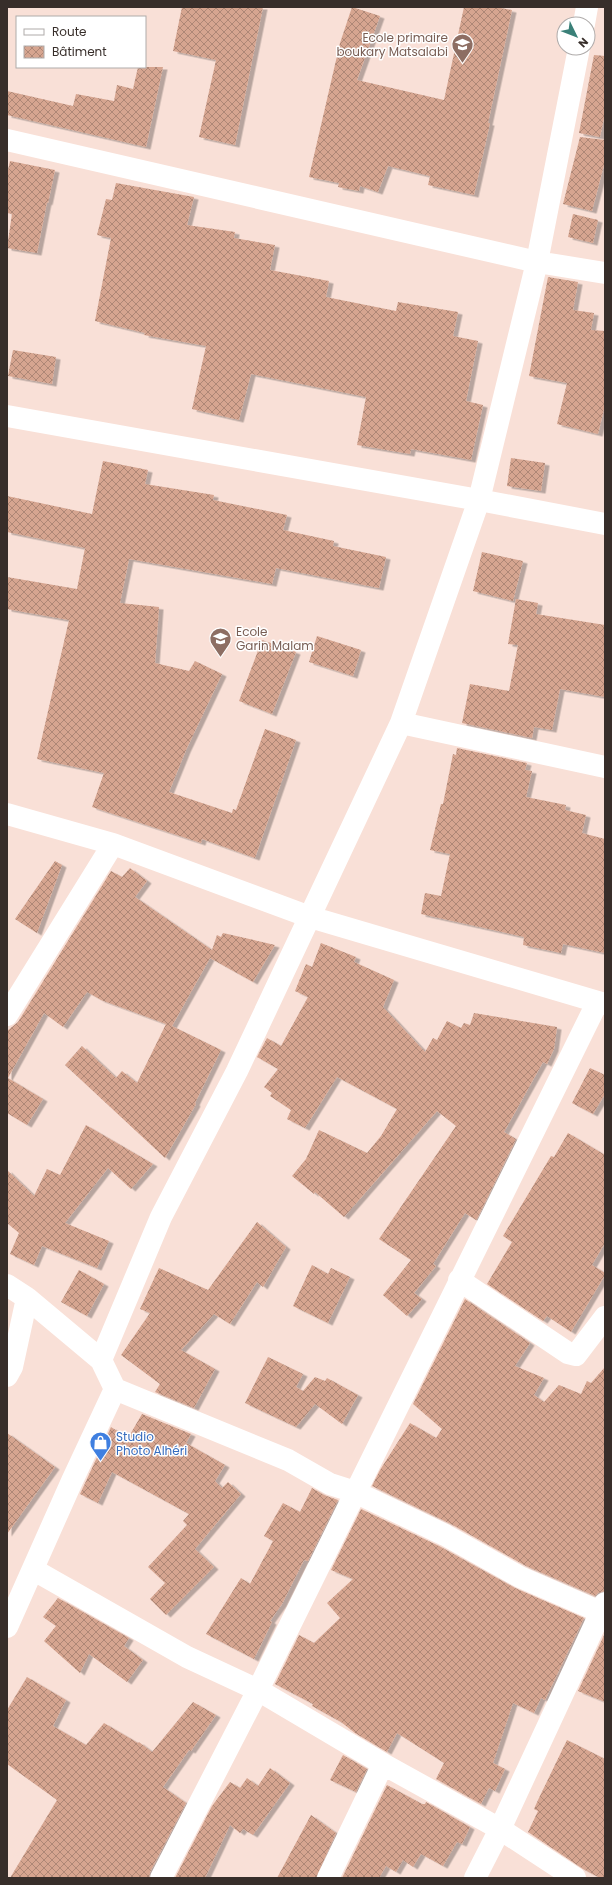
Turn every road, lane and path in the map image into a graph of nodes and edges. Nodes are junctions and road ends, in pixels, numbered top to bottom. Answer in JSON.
{"nodes":[{"id":1,"x":577,"y":56,"type":"edge"},
{"id":2,"x":7,"y":140,"type":"edge"},
{"id":3,"x":537,"y":262,"type":"junction"},
{"id":4,"x":605,"y":273,"type":"edge"},
{"id":5,"x":7,"y":416,"type":"edge"},
{"id":6,"x":479,"y":500,"type":"junction"},
{"id":7,"x":605,"y":524,"type":"edge"},
{"id":8,"x":401,"y":723,"type":"junction"},
{"id":9,"x":605,"y":767,"type":"edge"},
{"id":10,"x":7,"y":814,"type":"edge"},
{"id":11,"x":114,"y":844,"type":"junction"},
{"id":12,"x":310,"y":917,"type":"junction"},
{"id":13,"x":601,"y":1003,"type":"edge"},
{"id":14,"x":7,"y":1015,"type":"edge"},
{"id":15,"x":459,"y":1280,"type":"junction"},
{"id":16,"x":7,"y":1285,"type":"edge"},
{"id":17,"x":27,"y":1298,"type":"junction"},
{"id":18,"x":605,"y":1317,"type":"edge"},
{"id":19,"x":101,"y":1360,"type":"junction"},
{"id":20,"x":7,"y":1376,"type":"edge"},
{"id":21,"x":115,"y":1389,"type":"junction"},
{"id":22,"x":355,"y":1492,"type":"junction"},
{"id":23,"x":34,"y":1570,"type":"junction"},
{"id":24,"x":604,"y":1610,"type":"edge"},
{"id":25,"x":7,"y":1627,"type":"edge"},
{"id":26,"x":258,"y":1690,"type":"junction"},
{"id":27,"x":383,"y":1764,"type":"junction"},
{"id":28,"x":500,"y":1829,"type":"junction"},
{"id":29,"x":161,"y":1878,"type":"edge"},
{"id":30,"x":328,"y":1878,"type":"edge"},
{"id":31,"x":475,"y":1878,"type":"edge"},
{"id":32,"x":575,"y":1878,"type":"edge"}],
"edges":[{"from":1,"to":3,"type":"street"},
{"from":2,"to":3,"type":"street"},
{"from":3,"to":4,"type":"street"},
{"from":3,"to":6,"type":"street"},
{"from":5,"to":6,"type":"street"},
{"from":6,"to":7,"type":"street"},
{"from":6,"to":8,"type":"street"},
{"from":8,"to":9,"type":"street"},
{"from":8,"to":12,"type":"street"},
{"from":10,"to":11,"type":"street"},
{"from":11,"to":12,"type":"street"},
{"from":11,"to":14,"type":"street"},
{"from":12,"to":13,"type":"street"},
{"from":12,"to":19,"type":"street"},
{"from":13,"to":15,"type":"street"},
{"from":15,"to":18,"type":"street"},
{"from":15,"to":22,"type":"street"},
{"from":16,"to":17,"type":"street"},
{"from":17,"to":19,"type":"street"},
{"from":17,"to":20,"type":"street"},
{"from":19,"to":21,"type":"street"},
{"from":21,"to":22,"type":"street"},
{"from":21,"to":23,"type":"street"},
{"from":22,"to":24,"type":"street"},
{"from":22,"to":26,"type":"street"},
{"from":23,"to":25,"type":"street"},
{"from":23,"to":26,"type":"street"},
{"from":24,"to":28,"type":"street"},
{"from":26,"to":27,"type":"street"},
{"from":26,"to":29,"type":"street"},
{"from":27,"to":28,"type":"street"},
{"from":27,"to":30,"type":"street"},
{"from":28,"to":31,"type":"street"},
{"from":28,"to":32,"type":"street"}]}
